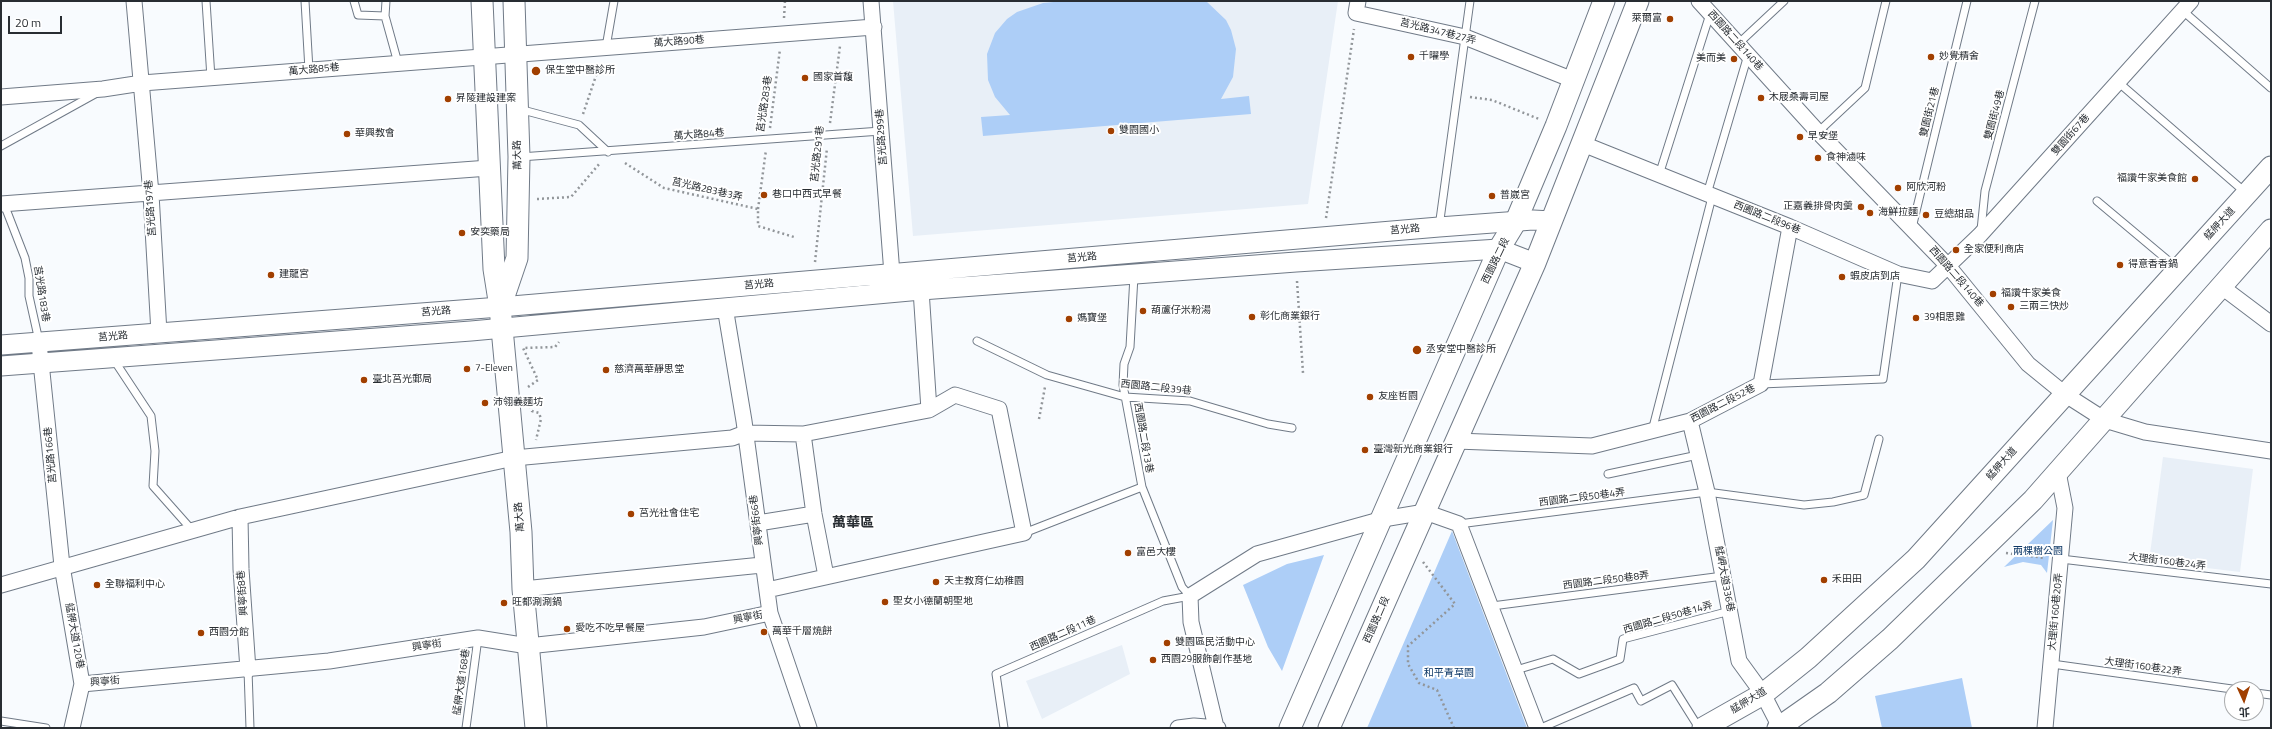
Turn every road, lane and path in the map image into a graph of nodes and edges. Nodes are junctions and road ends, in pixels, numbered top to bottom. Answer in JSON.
{"nodes":[{"id":1,"x":134,"y":1,"type":"edge"},
{"id":2,"x":206,"y":1,"type":"edge"},
{"id":3,"x":305,"y":1,"type":"edge"},
{"id":4,"x":354,"y":1,"type":"edge"},
{"id":5,"x":386,"y":1,"type":"edge"},
{"id":6,"x":482,"y":1,"type":"edge"},
{"id":7,"x":514,"y":1,"type":"edge"},
{"id":8,"x":614,"y":1,"type":"edge"},
{"id":9,"x":785,"y":1,"type":"edge"},
{"id":10,"x":872,"y":1,"type":"edge"},
{"id":11,"x":1470,"y":1,"type":"edge"},
{"id":12,"x":1604,"y":1,"type":"edge"},
{"id":13,"x":1638,"y":1,"type":"edge"},
{"id":14,"x":1699,"y":1,"type":"edge"},
{"id":15,"x":1784,"y":1,"type":"edge"},
{"id":16,"x":1886,"y":1,"type":"edge"},
{"id":17,"x":1967,"y":1,"type":"edge"},
{"id":18,"x":2035,"y":1,"type":"edge"},
{"id":19,"x":2187,"y":6,"type":"edge"},
{"id":20,"x":1357,"y":7,"type":"edge"},
{"id":21,"x":1710,"y":14,"type":"junction"},
{"id":22,"x":385,"y":16,"type":"junction"},
{"id":23,"x":874,"y":27,"type":"junction"},
{"id":24,"x":842,"y":30,"type":"junction"},
{"id":25,"x":782,"y":35,"type":"junction"},
{"id":26,"x":1465,"y":37,"type":"junction"},
{"id":27,"x":1738,"y":44,"type":"junction"},
{"id":28,"x":606,"y":46,"type":"junction"},
{"id":29,"x":1748,"y":55,"type":"junction"},
{"id":30,"x":515,"y":56,"type":"junction"},
{"id":31,"x":485,"y":58,"type":"junction"},
{"id":32,"x":398,"y":63,"type":"junction"},
{"id":33,"x":309,"y":70,"type":"junction"},
{"id":34,"x":211,"y":78,"type":"junction"},
{"id":35,"x":1573,"y":80,"type":"junction"},
{"id":36,"x":2118,"y":82,"type":"junction"},
{"id":37,"x":142,"y":83,"type":"junction"},
{"id":38,"x":2271,"y":88,"type":"edge"},
{"id":39,"x":103,"y":89,"type":"junction"},
{"id":40,"x":1457,"y":95,"type":"junction"},
{"id":41,"x":1,"y":98,"type":"edge"},
{"id":42,"x":517,"y":109,"type":"junction"},
{"id":43,"x":579,"y":125,"type":"junction"},
{"id":44,"x":1556,"y":126,"type":"junction"},
{"id":45,"x":881,"y":131,"type":"junction"},
{"id":46,"x":1818,"y":132,"type":"junction"},
{"id":47,"x":828,"y":135,"type":"junction"},
{"id":48,"x":768,"y":140,"type":"junction"},
{"id":49,"x":1582,"y":144,"type":"junction"},
{"id":50,"x":1,"y":146,"type":"edge"},
{"id":51,"x":608,"y":152,"type":"junction"},
{"id":52,"x":519,"y":158,"type":"junction"},
{"id":53,"x":2271,"y":167,"type":"edge"},
{"id":54,"x":489,"y":168,"type":"junction"},
{"id":55,"x":1659,"y":175,"type":"junction"},
{"id":56,"x":151,"y":194,"type":"junction"},
{"id":57,"x":2247,"y":194,"type":"junction"},
{"id":58,"x":1710,"y":196,"type":"junction"},
{"id":59,"x":518,"y":200,"type":"junction"},
{"id":60,"x":2097,"y":201,"type":"dead end"},
{"id":61,"x":2,"y":204,"type":"edge"},
{"id":62,"x":758,"y":209,"type":"junction"},
{"id":63,"x":1516,"y":221,"type":"junction"},
{"id":64,"x":1552,"y":221,"type":"junction"},
{"id":65,"x":1439,"y":227,"type":"junction"},
{"id":66,"x":1790,"y":227,"type":"junction"},
{"id":67,"x":1912,"y":229,"type":"junction"},
{"id":68,"x":2271,"y":230,"type":"edge"},
{"id":69,"x":1980,"y":235,"type":"junction"},
{"id":70,"x":1323,"y":236,"type":"junction"},
{"id":71,"x":794,"y":237,"type":"dead end"},
{"id":72,"x":1499,"y":249,"type":"junction"},
{"id":73,"x":1296,"y":262,"type":"junction"},
{"id":74,"x":1535,"y":263,"type":"junction"},
{"id":75,"x":1949,"y":267,"type":"junction"},
{"id":76,"x":2178,"y":270,"type":"junction"},
{"id":77,"x":892,"y":274,"type":"junction"},
{"id":78,"x":1135,"y":274,"type":"junction"},
{"id":79,"x":1898,"y":274,"type":"junction"},
{"id":80,"x":813,"y":280,"type":"junction"},
{"id":81,"x":2222,"y":287,"type":"junction"},
{"id":82,"x":921,"y":290,"type":"junction"},
{"id":83,"x":500,"y":307,"type":"junction"},
{"id":84,"x":725,"y":307,"type":"junction"},
{"id":85,"x":2271,"y":324,"type":"edge"},
{"id":86,"x":501,"y":329,"type":"junction"},
{"id":87,"x":158,"y":333,"type":"junction"},
{"id":88,"x":977,"y":341,"type":"dead end"},
{"id":89,"x":40,"y":343,"type":"junction"},
{"id":90,"x":1,"y":346,"type":"edge"},
{"id":91,"x":523,"y":348,"type":"dead end"},
{"id":92,"x":113,"y":359,"type":"junction"},
{"id":93,"x":42,"y":362,"type":"junction"},
{"id":94,"x":1,"y":366,"type":"edge"},
{"id":95,"x":1303,"y":373,"type":"dead end"},
{"id":96,"x":1047,"y":375,"type":"junction"},
{"id":97,"x":1761,"y":384,"type":"junction"},
{"id":98,"x":528,"y":392,"type":"dead end"},
{"id":99,"x":2066,"y":395,"type":"junction"},
{"id":100,"x":1126,"y":397,"type":"junction"},
{"id":101,"x":528,"y":402,"type":"dead end"},
{"id":102,"x":929,"y":410,"type":"junction"},
{"id":103,"x":1039,"y":419,"type":"dead end"},
{"id":104,"x":2105,"y":420,"type":"junction"},
{"id":105,"x":1690,"y":422,"type":"junction"},
{"id":106,"x":1292,"y":428,"type":"dead end"},
{"id":107,"x":1652,"y":431,"type":"junction"},
{"id":108,"x":746,"y":433,"type":"junction"},
{"id":109,"x":803,"y":434,"type":"junction"},
{"id":110,"x":544,"y":439,"type":"dead end"},
{"id":111,"x":1879,"y":439,"type":"dead end"},
{"id":112,"x":1456,"y":441,"type":"junction"},
{"id":113,"x":2271,"y":451,"type":"edge"},
{"id":114,"x":1698,"y":455,"type":"junction"},
{"id":115,"x":514,"y":458,"type":"junction"},
{"id":116,"x":2058,"y":472,"type":"junction"},
{"id":117,"x":1608,"y":474,"type":"dead end"},
{"id":118,"x":1142,"y":487,"type":"junction"},
{"id":119,"x":1707,"y":492,"type":"junction"},
{"id":120,"x":1425,"y":512,"type":"junction"},
{"id":121,"x":814,"y":514,"type":"junction"},
{"id":122,"x":240,"y":517,"type":"junction"},
{"id":123,"x":1383,"y":519,"type":"junction"},
{"id":124,"x":758,"y":523,"type":"junction"},
{"id":125,"x":1459,"y":524,"type":"junction"},
{"id":126,"x":192,"y":530,"type":"junction"},
{"id":127,"x":1024,"y":533,"type":"junction"},
{"id":128,"x":1411,"y":546,"type":"junction"},
{"id":129,"x":2001,"y":553,"type":"dead end"},
{"id":130,"x":2061,"y":559,"type":"junction"},
{"id":131,"x":762,"y":565,"type":"junction"},
{"id":132,"x":62,"y":566,"type":"junction"},
{"id":133,"x":826,"y":576,"type":"junction"},
{"id":134,"x":1723,"y":576,"type":"junction"},
{"id":135,"x":2271,"y":584,"type":"edge"},
{"id":136,"x":1,"y":585,"type":"edge"},
{"id":137,"x":523,"y":589,"type":"junction"},
{"id":138,"x":767,"y":590,"type":"junction"},
{"id":139,"x":1190,"y":596,"type":"junction"},
{"id":140,"x":1492,"y":606,"type":"junction"},
{"id":141,"x":1730,"y":611,"type":"junction"},
{"id":142,"x":770,"y":614,"type":"junction"},
{"id":143,"x":478,"y":638,"type":"junction"},
{"id":144,"x":528,"y":646,"type":"junction"},
{"id":145,"x":2052,"y":664,"type":"junction"},
{"id":146,"x":248,"y":670,"type":"junction"},
{"id":147,"x":1516,"y":670,"type":"junction"},
{"id":148,"x":82,"y":684,"type":"junction"},
{"id":149,"x":2224,"y":688,"type":"edge"},
{"id":150,"x":1763,"y":694,"type":"junction"},
{"id":151,"x":1,"y":721,"type":"edge"},
{"id":152,"x":46,"y":728,"type":"edge"},
{"id":153,"x":72,"y":728,"type":"edge"},
{"id":154,"x":250,"y":728,"type":"edge"},
{"id":155,"x":466,"y":728,"type":"edge"},
{"id":156,"x":536,"y":728,"type":"edge"},
{"id":157,"x":810,"y":728,"type":"edge"},
{"id":158,"x":1004,"y":728,"type":"edge"},
{"id":159,"x":1178,"y":728,"type":"edge"},
{"id":160,"x":1217,"y":728,"type":"edge"},
{"id":161,"x":1290,"y":728,"type":"edge"},
{"id":162,"x":1329,"y":728,"type":"edge"},
{"id":163,"x":1454,"y":728,"type":"edge"},
{"id":164,"x":1537,"y":728,"type":"edge"},
{"id":165,"x":1541,"y":728,"type":"edge"},
{"id":166,"x":1699,"y":728,"type":"edge"},
{"id":167,"x":1703,"y":728,"type":"edge"},
{"id":168,"x":1779,"y":728,"type":"edge"},
{"id":169,"x":2045,"y":728,"type":"edge"}],
"edges":[{"from":1,"to":37,"type":"street","name":"莒光路197巷"},
{"from":2,"to":34,"type":"lane"},
{"from":3,"to":33,"type":"lane"},
{"from":4,"to":22,"type":"lane"},
{"from":5,"to":22,"type":"lane"},
{"from":6,"to":31,"type":"main road","name":"萬大路"},
{"from":7,"to":30,"type":"main road","name":"萬大路"},
{"from":8,"to":28,"type":"lane"},
{"from":9,"to":25,"type":"path","name":"莒光路283巷"},
{"from":10,"to":23,"type":"street","name":"莒光路299巷"},
{"from":11,"to":26,"type":"lane"},
{"from":12,"to":35,"type":"main road","name":"西園路二段"},
{"from":13,"to":49,"type":"main road","name":"西園路二段"},
{"from":14,"to":21,"type":"street","name":"西園路二段140巷"},
{"from":15,"to":27,"type":"lane"},
{"from":16,"to":46,"type":"lane"},
{"from":17,"to":67,"type":"lane","name":"雙園街21巷"},
{"from":18,"to":69,"type":"lane","name":"雙園街49巷"},
{"from":19,"to":36,"type":"street","name":"雙園街67巷"},
{"from":19,"to":38,"type":"lane"},
{"from":20,"to":26,"type":"street","name":"莒光路347巷27弄"},
{"from":20,"to":70,"type":"path"},
{"from":21,"to":27,"type":"street","name":"西園路二段140巷"},
{"from":21,"to":55,"type":"lane"},
{"from":22,"to":32,"type":"lane"},
{"from":23,"to":24,"type":"street","name":"萬大路90巷"},
{"from":23,"to":45,"type":"street","name":"莒光路299巷"},
{"from":24,"to":25,"type":"street","name":"萬大路90巷"},
{"from":24,"to":47,"type":"path","name":"莒光路291巷"},
{"from":25,"to":28,"type":"street","name":"萬大路90巷"},
{"from":25,"to":48,"type":"path","name":"莒光路283巷"},
{"from":26,"to":35,"type":"street","name":"莒光路347巷27弄"},
{"from":26,"to":40,"type":"lane"},
{"from":27,"to":29,"type":"street","name":"西園路二段140巷"},
{"from":28,"to":30,"type":"street","name":"萬大路90巷"},
{"from":28,"to":43,"type":"path"},
{"from":29,"to":46,"type":"street","name":"西園路二段140巷"},
{"from":29,"to":58,"type":"lane"},
{"from":30,"to":31,"type":"street","name":"萬大路90巷"},
{"from":30,"to":42,"type":"main road","name":"萬大路"},
{"from":31,"to":32,"type":"street","name":"萬大路85巷"},
{"from":31,"to":54,"type":"main road","name":"萬大路"},
{"from":32,"to":33,"type":"street","name":"萬大路85巷"},
{"from":33,"to":34,"type":"street","name":"萬大路85巷"},
{"from":34,"to":37,"type":"street","name":"萬大路85巷"},
{"from":35,"to":44,"type":"main road","name":"西園路二段"},
{"from":36,"to":57,"type":"lane"},
{"from":36,"to":69,"type":"street","name":"雙園街67巷"},
{"from":37,"to":39,"type":"street","name":"萬大路85巷"},
{"from":37,"to":56,"type":"street","name":"莒光路197巷"},
{"from":39,"to":41,"type":"street","name":"萬大路85巷"},
{"from":39,"to":50,"type":"lane"},
{"from":40,"to":44,"type":"path"},
{"from":40,"to":65,"type":"lane"},
{"from":42,"to":43,"type":"lane"},
{"from":42,"to":52,"type":"main road","name":"萬大路"},
{"from":43,"to":51,"type":"lane"},
{"from":44,"to":63,"type":"main road","name":"西園路二段"},
{"from":45,"to":47,"type":"lane","name":"萬大路84巷"},
{"from":45,"to":77,"type":"street","name":"莒光路299巷"},
{"from":46,"to":67,"type":"street","name":"西園路二段140巷"},
{"from":47,"to":48,"type":"lane","name":"萬大路84巷"},
{"from":47,"to":80,"type":"path","name":"莒光路291巷"},
{"from":48,"to":51,"type":"lane","name":"萬大路84巷"},
{"from":48,"to":62,"type":"path","name":"莒光路283巷"},
{"from":49,"to":55,"type":"street","name":"西園路二段96巷"},
{"from":49,"to":64,"type":"main road","name":"西園路二段"},
{"from":51,"to":52,"type":"lane","name":"萬大路84巷"},
{"from":51,"to":59,"type":"path"},
{"from":51,"to":62,"type":"path","name":"莒光路283巷3弄"},
{"from":52,"to":59,"type":"main road","name":"萬大路"},
{"from":53,"to":57,"type":"main road","name":"艋舺大道"},
{"from":54,"to":56,"type":"street"},
{"from":54,"to":83,"type":"main road","name":"萬大路"},
{"from":55,"to":58,"type":"street","name":"西園路二段96巷"},
{"from":56,"to":61,"type":"street"},
{"from":56,"to":87,"type":"street","name":"莒光路197巷"},
{"from":57,"to":76,"type":"main road","name":"艋舺大道"},
{"from":58,"to":66,"type":"street","name":"西園路二段96巷"},
{"from":58,"to":107,"type":"lane"},
{"from":59,"to":83,"type":"main road","name":"萬大路"},
{"from":60,"to":76,"type":"lane"},
{"from":61,"to":89,"type":"lane","name":"莒光路183巷"},
{"from":62,"to":71,"type":"path"},
{"from":63,"to":64,"type":"street","name":"莒光路"},
{"from":63,"to":65,"type":"street","name":"莒光路"},
{"from":63,"to":72,"type":"main road","name":"西園路二段"},
{"from":64,"to":74,"type":"main road","name":"西園路二段"},
{"from":65,"to":70,"type":"street","name":"莒光路"},
{"from":66,"to":79,"type":"street","name":"西園路二段96巷"},
{"from":66,"to":97,"type":"street","name":"西園路二段52巷"},
{"from":67,"to":75,"type":"street","name":"西園路二段140巷"},
{"from":68,"to":81,"type":"main road"},
{"from":69,"to":75,"type":"street","name":"雙園街67巷"},
{"from":70,"to":77,"type":"street","name":"莒光路"},
{"from":72,"to":73,"type":"street","name":"莒光路"},
{"from":72,"to":74,"type":"street"},
{"from":72,"to":123,"type":"main road","name":"西園路二段"},
{"from":73,"to":78,"type":"street","name":"莒光路"},
{"from":73,"to":95,"type":"path"},
{"from":74,"to":112,"type":"main road","name":"西園路二段"},
{"from":75,"to":79,"type":"street","name":"西園路二段96巷"},
{"from":75,"to":99,"type":"street","name":"西園路二段140巷"},
{"from":76,"to":99,"type":"main road","name":"艋舺大道"},
{"from":77,"to":80,"type":"street","name":"莒光路"},
{"from":78,"to":82,"type":"street","name":"莒光路"},
{"from":78,"to":100,"type":"lane","name":"西園路二段13巷"},
{"from":79,"to":97,"type":"lane"},
{"from":80,"to":83,"type":"street","name":"莒光路"},
{"from":81,"to":85,"type":"street"},
{"from":81,"to":104,"type":"main road"},
{"from":82,"to":84,"type":"street","name":"莒光路"},
{"from":82,"to":102,"type":"street"},
{"from":83,"to":86,"type":"main road","name":"萬大路"},
{"from":83,"to":87,"type":"street","name":"莒光路"},
{"from":84,"to":86,"type":"street","name":"莒光路"},
{"from":84,"to":108,"type":"street","name":"興寧街66巷"},
{"from":86,"to":92,"type":"street","name":"莒光路"},
{"from":86,"to":115,"type":"main road","name":"萬大路"},
{"from":87,"to":89,"type":"street","name":"莒光路"},
{"from":88,"to":96,"type":"lane","name":"西園路二段39巷"},
{"from":89,"to":90,"type":"street","name":"莒光路"},
{"from":89,"to":93,"type":"street","name":"莒光路166巷"},
{"from":91,"to":98,"type":"path"},
{"from":92,"to":93,"type":"street","name":"莒光路"},
{"from":92,"to":126,"type":"lane"},
{"from":93,"to":94,"type":"street","name":"莒光路"},
{"from":93,"to":132,"type":"street","name":"莒光路166巷"},
{"from":96,"to":100,"type":"lane","name":"西園路二段39巷"},
{"from":96,"to":103,"type":"path"},
{"from":97,"to":105,"type":"street","name":"西園路二段52巷"},
{"from":99,"to":104,"type":"street","name":"西園路二段140巷"},
{"from":99,"to":150,"type":"main road","name":"艋舺大道"},
{"from":100,"to":106,"type":"lane","name":"西園路二段39巷"},
{"from":100,"to":118,"type":"lane","name":"西園路二段13巷"},
{"from":101,"to":110,"type":"path"},
{"from":102,"to":109,"type":"street"},
{"from":102,"to":127,"type":"street"},
{"from":104,"to":113,"type":"street","name":"西園路二段140巷"},
{"from":104,"to":116,"type":"main road"},
{"from":105,"to":107,"type":"street","name":"西園路二段52巷"},
{"from":105,"to":114,"type":"street","name":"艋岬大道336巷"},
{"from":107,"to":112,"type":"street","name":"西園路二段52巷"},
{"from":108,"to":109,"type":"street"},
{"from":108,"to":115,"type":"street"},
{"from":108,"to":124,"type":"street","name":"興寧街66巷"},
{"from":109,"to":121,"type":"street"},
{"from":111,"to":119,"type":"lane","name":"西園路二段50巷4弄"},
{"from":112,"to":120,"type":"main road","name":"西園路二段"},
{"from":114,"to":117,"type":"lane"},
{"from":114,"to":119,"type":"street","name":"艋岬大道336巷"},
{"from":115,"to":122,"type":"street"},
{"from":115,"to":137,"type":"main road","name":"萬大路"},
{"from":116,"to":130,"type":"street","name":"大理街160巷20弄"},
{"from":116,"to":168,"type":"main road"},
{"from":118,"to":127,"type":"lane"},
{"from":118,"to":139,"type":"lane","name":"西園路二段13巷"},
{"from":119,"to":125,"type":"lane","name":"西園路二段50巷4弄"},
{"from":119,"to":134,"type":"street","name":"艋岬大道336巷"},
{"from":120,"to":123,"type":"street"},
{"from":120,"to":125,"type":"street"},
{"from":120,"to":128,"type":"main road","name":"西園路二段"},
{"from":121,"to":124,"type":"street"},
{"from":121,"to":133,"type":"street"},
{"from":122,"to":126,"type":"street"},
{"from":122,"to":146,"type":"street","name":"興寧街8巷"},
{"from":123,"to":139,"type":"street"},
{"from":123,"to":161,"type":"main road","name":"西園路二段"},
{"from":124,"to":131,"type":"street","name":"興寧街66巷"},
{"from":125,"to":140,"type":"street"},
{"from":126,"to":132,"type":"street"},
{"from":127,"to":133,"type":"street"},
{"from":128,"to":162,"type":"main road","name":"西園路二段"},
{"from":128,"to":163,"type":"path"},
{"from":129,"to":130,"type":"path"},
{"from":130,"to":135,"type":"lane","name":"大理街160巷24弄"},
{"from":130,"to":145,"type":"street","name":"大理街160巷20弄"},
{"from":131,"to":137,"type":"street"},
{"from":131,"to":138,"type":"street","name":"興寧街66巷"},
{"from":132,"to":136,"type":"street"},
{"from":132,"to":148,"type":"street","name":"艋舺大道120巷"},
{"from":133,"to":138,"type":"street"},
{"from":134,"to":140,"type":"lane","name":"西園路二段50巷8弄"},
{"from":134,"to":141,"type":"street","name":"艋岬大道336巷"},
{"from":137,"to":144,"type":"main road","name":"萬大路"},
{"from":138,"to":142,"type":"street","name":"興寧街66巷"},
{"from":139,"to":158,"type":"lane","name":"西園路二段11巷"},
{"from":139,"to":160,"type":"street"},
{"from":140,"to":147,"type":"street"},
{"from":141,"to":147,"type":"lane","name":"西園路二段50巷14弄"},
{"from":141,"to":150,"type":"street","name":"艋岬大道336巷"},
{"from":142,"to":144,"type":"street","name":"興寧街"},
{"from":142,"to":157,"type":"street","name":"興寧街66巷"},
{"from":143,"to":144,"type":"street","name":"興寧街"},
{"from":143,"to":146,"type":"street","name":"興寧街"},
{"from":143,"to":155,"type":"lane","name":"艋舺大道168巷"},
{"from":144,"to":156,"type":"main road","name":"萬大路"},
{"from":145,"to":149,"type":"lane","name":"大理街160巷22弄"},
{"from":145,"to":169,"type":"street","name":"大理街160巷20弄"},
{"from":146,"to":148,"type":"street","name":"興寧街"},
{"from":146,"to":154,"type":"lane"},
{"from":147,"to":164,"type":"street"},
{"from":148,"to":153,"type":"street","name":"艋舺大道120巷"},
{"from":150,"to":167,"type":"main road","name":"艋舺大道"},
{"from":150,"to":168,"type":"street","name":"艋岬大道336巷"},
{"from":151,"to":152,"type":"lane"},
{"from":159,"to":160,"type":"street"},
{"from":165,"to":166,"type":"lane"}]}
